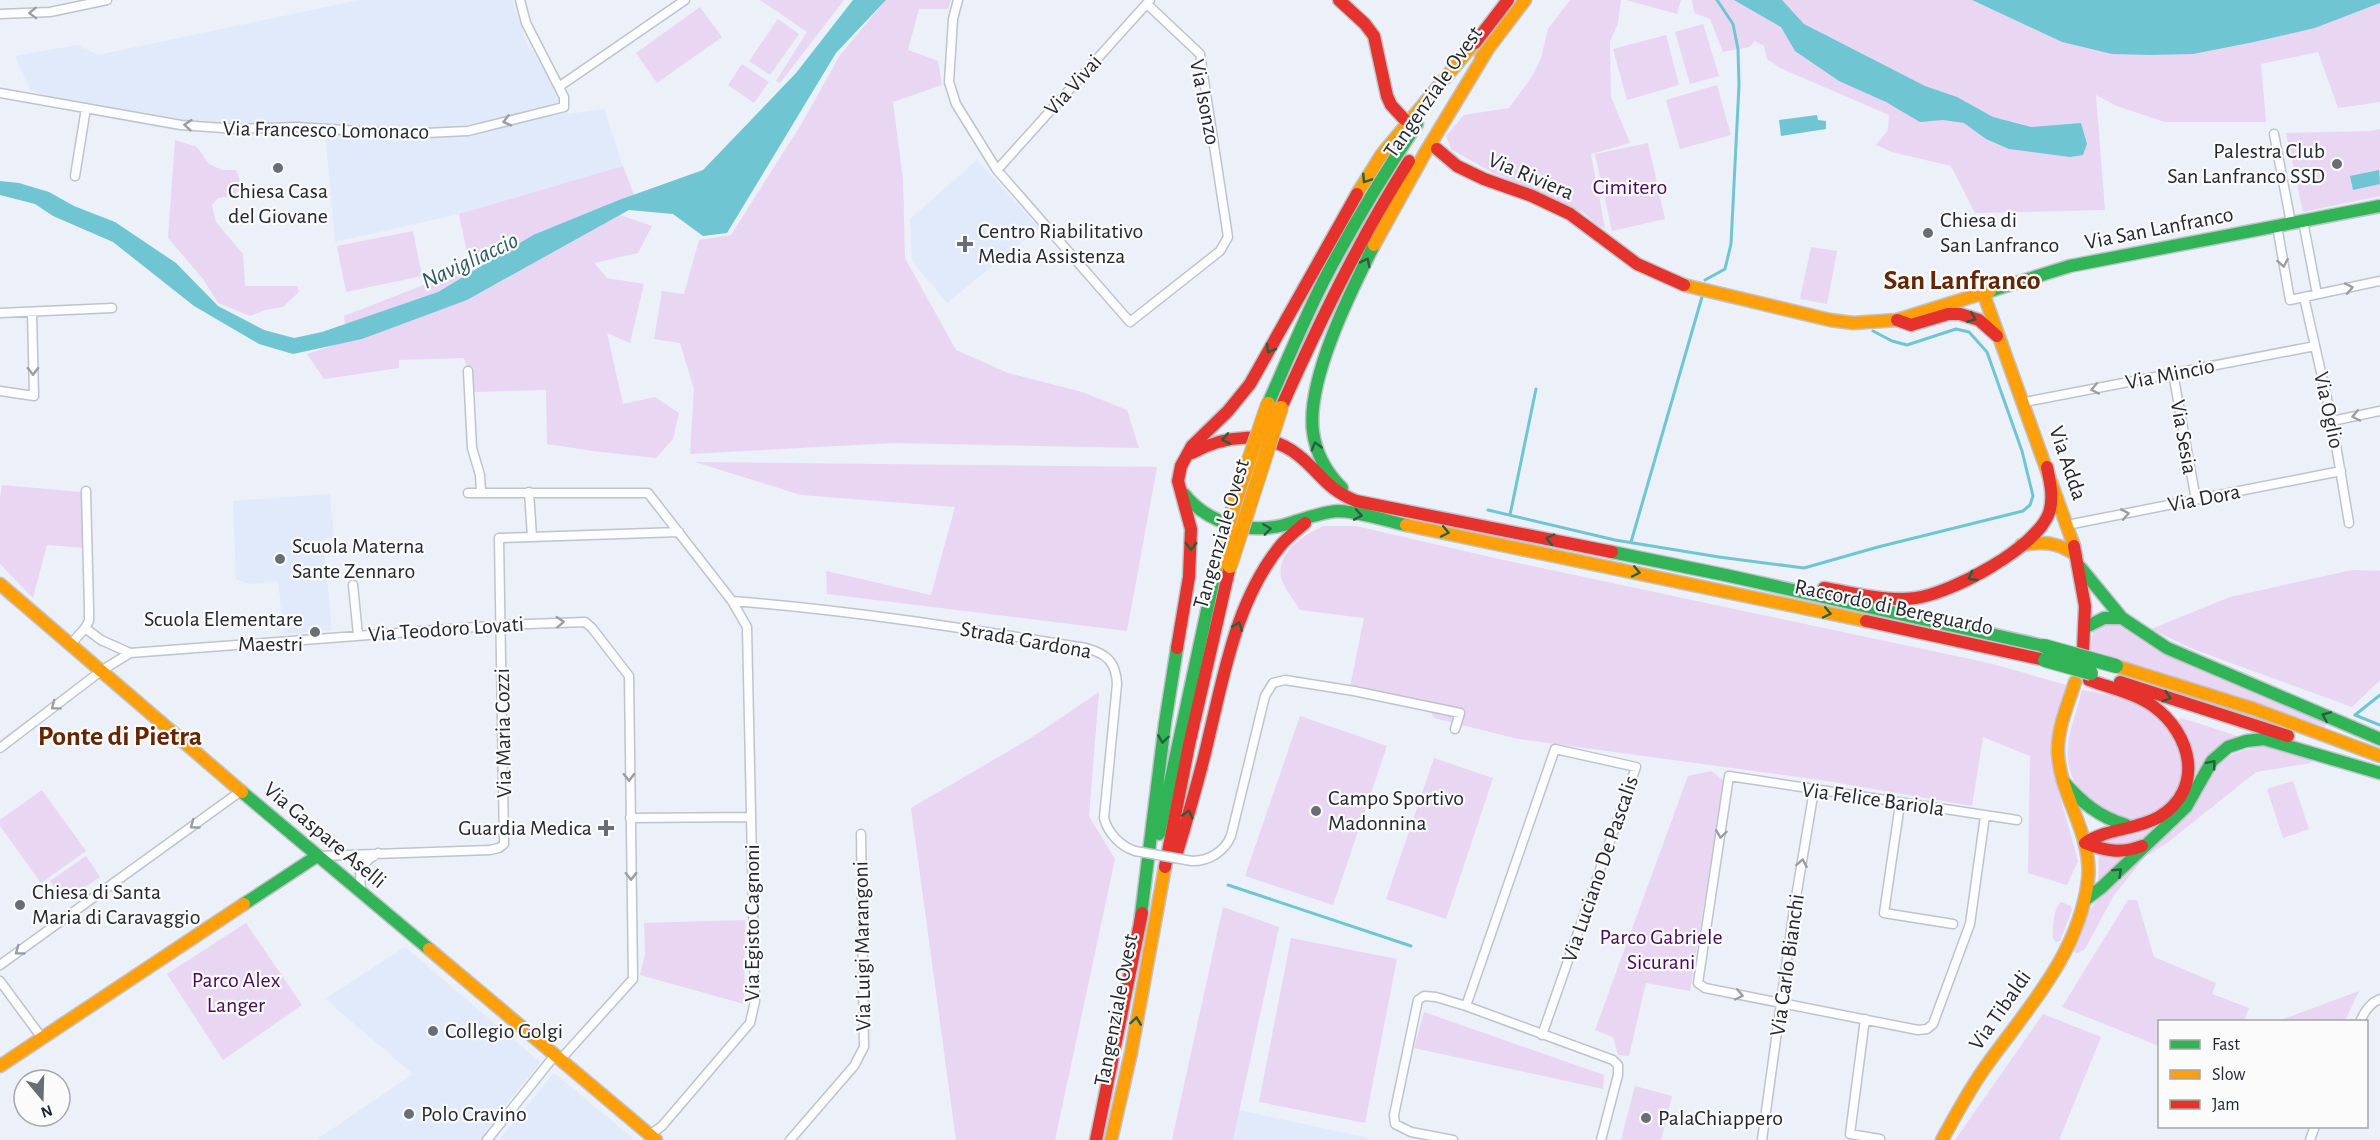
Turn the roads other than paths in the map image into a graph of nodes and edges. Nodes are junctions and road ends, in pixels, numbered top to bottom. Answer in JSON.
{"nodes":[{"id":1,"x":107,"y":0,"type":"edge"},
{"id":2,"x":520,"y":0,"type":"edge"},
{"id":3,"x":685,"y":0,"type":"edge"},
{"id":4,"x":957,"y":0,"type":"edge"},
{"id":5,"x":1339,"y":0,"type":"edge"},
{"id":6,"x":1508,"y":0,"type":"edge"},
{"id":7,"x":1526,"y":0,"type":"edge"},
{"id":8,"x":1148,"y":2,"type":"edge"},
{"id":9,"x":0,"y":14,"type":"edge"},
{"id":10,"x":1481,"y":35,"type":"junction"},
{"id":11,"x":1488,"y":49,"type":"junction"},
{"id":12,"x":560,"y":86,"type":"junction"},
{"id":13,"x":0,"y":93,"type":"edge"},
{"id":14,"x":86,"y":108,"type":"junction"},
{"id":15,"x":1404,"y":119,"type":"dead end"},
{"id":16,"x":2274,"y":134,"type":"dead end"},
{"id":17,"x":1437,"y":149,"type":"dead end"},
{"id":18,"x":997,"y":170,"type":"junction"},
{"id":19,"x":75,"y":176,"type":"dead end"},
{"id":20,"x":2380,"y":206,"type":"edge"},
{"id":21,"x":2297,"y":222,"type":"junction"},
{"id":22,"x":2277,"y":226,"type":"junction"},
{"id":23,"x":1607,"y":243,"type":"joint"},
{"id":24,"x":2380,"y":281,"type":"edge"},
{"id":25,"x":2317,"y":294,"type":"junction"},
{"id":26,"x":1984,"y":295,"type":"junction"},
{"id":27,"x":2304,"y":297,"type":"junction"},
{"id":28,"x":112,"y":308,"type":"dead end"},
{"id":29,"x":0,"y":313,"type":"edge"},
{"id":30,"x":32,"y":313,"type":"junction"},
{"id":31,"x":1897,"y":320,"type":"junction"},
{"id":32,"x":2000,"y":339,"type":"junction"},
{"id":33,"x":2315,"y":346,"type":"junction"},
{"id":34,"x":468,"y":371,"type":"dead end"},
{"id":35,"x":2173,"y":373,"type":"junction"},
{"id":36,"x":0,"y":391,"type":"edge"},
{"id":37,"x":2025,"y":402,"type":"junction"},
{"id":38,"x":1275,"y":406,"type":"junction"},
{"id":39,"x":2380,"y":411,"type":"edge"},
{"id":40,"x":2332,"y":421,"type":"junction"},
{"id":41,"x":1183,"y":461,"type":"junction"},
{"id":42,"x":2047,"y":467,"type":"junction"},
{"id":43,"x":2341,"y":471,"type":"junction"},
{"id":44,"x":1180,"y":489,"type":"junction"},
{"id":45,"x":86,"y":491,"type":"dead end"},
{"id":46,"x":481,"y":492,"type":"junction"},
{"id":47,"x":529,"y":492,"type":"junction"},
{"id":48,"x":468,"y":493,"type":"dead end"},
{"id":49,"x":2196,"y":500,"type":"junction"},
{"id":50,"x":1328,"y":513,"type":"junction"},
{"id":51,"x":1389,"y":513,"type":"junction"},
{"id":52,"x":2349,"y":523,"type":"dead end"},
{"id":53,"x":2067,"y":525,"type":"junction"},
{"id":54,"x":679,"y":532,"type":"junction"},
{"id":55,"x":532,"y":537,"type":"junction"},
{"id":56,"x":2020,"y":545,"type":"junction"},
{"id":57,"x":2078,"y":561,"type":"junction"},
{"id":58,"x":1223,"y":565,"type":"junction"},
{"id":59,"x":1725,"y":576,"type":"junction"},
{"id":60,"x":0,"y":584,"type":"edge"},
{"id":61,"x":353,"y":585,"type":"dead end"},
{"id":62,"x":732,"y":601,"type":"junction"},
{"id":63,"x":2122,"y":618,"type":"junction"},
{"id":64,"x":502,"y":625,"type":"junction"},
{"id":65,"x":2088,"y":626,"type":"junction"},
{"id":66,"x":85,"y":628,"type":"junction"},
{"id":67,"x":358,"y":635,"type":"junction"},
{"id":68,"x":71,"y":644,"type":"junction"},
{"id":69,"x":2083,"y":650,"type":"dead end"},
{"id":70,"x":130,"y":653,"type":"junction"},
{"id":71,"x":2044,"y":658,"type":"junction"},
{"id":72,"x":101,"y":671,"type":"junction"},
{"id":73,"x":2085,"y":678,"type":"junction"},
{"id":74,"x":1455,"y":729,"type":"dead end"},
{"id":75,"x":2380,"y":739,"type":"edge"},
{"id":76,"x":0,"y":748,"type":"edge"},
{"id":77,"x":2380,"y":756,"type":"edge"},
{"id":78,"x":2380,"y":772,"type":"edge"},
{"id":79,"x":2063,"y":781,"type":"junction"},
{"id":80,"x":1814,"y":790,"type":"junction"},
{"id":81,"x":241,"y":791,"type":"junction"},
{"id":82,"x":1900,"y":804,"type":"junction"},
{"id":83,"x":1985,"y":816,"type":"junction"},
{"id":84,"x":751,"y":817,"type":"junction"},
{"id":85,"x":630,"y":818,"type":"junction"},
{"id":86,"x":2017,"y":820,"type":"dead end"},
{"id":87,"x":2129,"y":826,"type":"junction"},
{"id":88,"x":861,"y":834,"type":"dead end"},
{"id":89,"x":2150,"y":842,"type":"junction"},
{"id":90,"x":2085,"y":843,"type":"junction"},
{"id":91,"x":378,"y":853,"type":"junction"},
{"id":92,"x":317,"y":856,"type":"junction"},
{"id":93,"x":361,"y":892,"type":"junction"},
{"id":94,"x":2085,"y":900,"type":"junction"},
{"id":95,"x":1140,"y":923,"type":"junction"},
{"id":96,"x":1953,"y":924,"type":"dead end"},
{"id":97,"x":1153,"y":931,"type":"junction"},
{"id":98,"x":0,"y":965,"type":"edge"},
{"id":99,"x":0,"y":981,"type":"edge"},
{"id":100,"x":2380,"y":999,"type":"edge"},
{"id":101,"x":1781,"y":1004,"type":"junction"},
{"id":102,"x":1466,"y":1006,"type":"junction"},
{"id":103,"x":1123,"y":1007,"type":"junction"},
{"id":104,"x":1865,"y":1019,"type":"junction"},
{"id":105,"x":2361,"y":1020,"type":"edge"},
{"id":106,"x":1542,"y":1035,"type":"junction"},
{"id":107,"x":42,"y":1038,"type":"junction"},
{"id":108,"x":1131,"y":1053,"type":"junction"},
{"id":109,"x":557,"y":1058,"type":"junction"},
{"id":110,"x":0,"y":1066,"type":"edge"},
{"id":111,"x":653,"y":1137,"type":"edge"},
{"id":112,"x":1880,"y":1139,"type":"edge"},
{"id":113,"x":487,"y":1140,"type":"edge"},
{"id":114,"x":790,"y":1140,"type":"edge"},
{"id":115,"x":1086,"y":1140,"type":"edge"},
{"id":116,"x":1096,"y":1140,"type":"edge"},
{"id":117,"x":1111,"y":1140,"type":"edge"},
{"id":118,"x":1119,"y":1140,"type":"edge"},
{"id":119,"x":1453,"y":1140,"type":"edge"},
{"id":120,"x":1601,"y":1140,"type":"edge"},
{"id":121,"x":1762,"y":1140,"type":"edge"},
{"id":122,"x":1942,"y":1140,"type":"edge"}],
"edges":[{"from":1,"to":9,"type":"street","one_way":true},
{"from":2,"to":12,"type":"street"},
{"from":3,"to":12,"type":"street"},
{"from":4,"to":18,"type":"street"},
{"from":5,"to":15,"type":"main road"},
{"from":6,"to":10,"type":"main road","name":"Tangenziale Ovest"},
{"from":7,"to":11,"type":"main road","name":"Tangenziale Ovest"},
{"from":8,"to":18,"type":"street","name":"Via Vivai"},
{"from":8,"to":18,"type":"street","name":"Via Isonzo"},
{"from":10,"to":38,"type":"main road","name":"Tangenziale Ovest"},
{"from":10,"to":41,"type":"main road","one_way":true},
{"from":11,"to":38,"type":"main road","name":"Tangenziale Ovest"},
{"from":51,"to":11,"type":"main road","one_way":true},
{"from":12,"to":14,"type":"street","name":"Via Francesco Lomonaco","one_way":true},
{"from":13,"to":14,"type":"street","name":"Via Francesco Lomonaco"},
{"from":14,"to":19,"type":"street"},
{"from":16,"to":21,"type":"street"},
{"from":17,"to":23,"type":"main road","name":"Via Riviera"},
{"from":20,"to":21,"type":"main road","name":"Via San Lanfranco"},
{"from":21,"to":22,"type":"main road","name":"Via San Lanfranco"},
{"from":21,"to":25,"type":"street"},
{"from":22,"to":26,"type":"main road","name":"Via San Lanfranco"},
{"from":22,"to":27,"type":"street","one_way":true},
{"from":23,"to":31,"type":"main road","name":"Via San Lanfranco"},
{"from":25,"to":24,"type":"street","one_way":true},
{"from":25,"to":27,"type":"street"},
{"from":26,"to":31,"type":"main road","name":"Via San Lanfranco"},
{"from":26,"to":32,"type":"main road","name":"Via Adda"},
{"from":27,"to":33,"type":"street","name":"Via Oglio"},
{"from":28,"to":30,"type":"street"},
{"from":29,"to":30,"type":"street"},
{"from":30,"to":36,"type":"street","one_way":true},
{"from":31,"to":32,"type":"main road","one_way":true},
{"from":32,"to":37,"type":"main road","name":"Via Adda"},
{"from":33,"to":35,"type":"street","name":"Via Mincio"},
{"from":33,"to":40,"type":"street","name":"Via Oglio"},
{"from":34,"to":46,"type":"street"},
{"from":35,"to":37,"type":"street","name":"Via Mincio","one_way":true},
{"from":35,"to":49,"type":"street","name":"Via Sesia"},
{"from":37,"to":42,"type":"main road","name":"Via Adda"},
{"from":38,"to":58,"type":"main road","name":"Tangenziale Ovest","bridge":true},
{"from":39,"to":40,"type":"street","one_way":true},
{"from":40,"to":43,"type":"street","name":"Via Oglio"},
{"from":41,"to":44,"type":"main road"},
{"from":51,"to":41,"type":"main road","one_way":true},
{"from":42,"to":53,"type":"main road","name":"Via Adda"},
{"from":42,"to":56,"type":"main road"},
{"from":43,"to":49,"type":"street","name":"Via Dora"},
{"from":43,"to":52,"type":"street","name":"Via Oglio"},
{"from":44,"to":50,"type":"main road","one_way":true},
{"from":44,"to":95,"type":"main road","one_way":true},
{"from":45,"to":66,"type":"street"},
{"from":46,"to":47,"type":"street"},
{"from":46,"to":48,"type":"street"},
{"from":47,"to":54,"type":"street","name":"Via Egisto Cagnoni"},
{"from":47,"to":55,"type":"street"},
{"from":53,"to":49,"type":"street","name":"Via Dora","one_way":true},
{"from":50,"to":51,"type":"main road","one_way":true},
{"from":97,"to":50,"type":"main road","one_way":true},
{"from":59,"to":51,"type":"main road","name":"Raccordo di Bereguardo","one_way":true},
{"from":51,"to":71,"type":"main road","name":"Raccordo di Bereguardo","one_way":true},
{"from":53,"to":57,"type":"main road","name":"Via Adda"},
{"from":54,"to":55,"type":"street"},
{"from":54,"to":62,"type":"street","name":"Via Egisto Cagnoni"},
{"from":55,"to":64,"type":"street","name":"Via Maria Cozzi"},
{"from":56,"to":57,"type":"main road"},
{"from":56,"to":59,"type":"main road","one_way":true},
{"from":57,"to":63,"type":"main road"},
{"from":57,"to":65,"type":"main road","name":"Via Adda"},
{"from":58,"to":95,"type":"main road","name":"Tangenziale Ovest"},
{"from":58,"to":97,"type":"main road","name":"Tangenziale Ovest"},
{"from":59,"to":71,"type":"main road","name":"Raccordo di Bereguardo"},
{"from":60,"to":68,"type":"main road","name":"Via Gaspare Aselli"},
{"from":61,"to":67,"type":"street"},
{"from":62,"to":74,"type":"street","name":"Strada Gardona","bridge":true},
{"from":62,"to":84,"type":"street","name":"Via Egisto Cagnoni"},
{"from":63,"to":65,"type":"main road"},
{"from":75,"to":63,"type":"main road","one_way":true},
{"from":64,"to":67,"type":"street","name":"Via Teodoro Lovati"},
{"from":64,"to":85,"type":"street","name":"Via Teodoro Lovati","one_way":true},
{"from":64,"to":91,"type":"street","name":"Via Maria Cozzi"},
{"from":65,"to":69,"type":"main road","name":"Via Adda"},
{"from":66,"to":68,"type":"street"},
{"from":66,"to":70,"type":"street"},
{"from":67,"to":70,"type":"street","name":"Via Teodoro Lovati"},
{"from":68,"to":72,"type":"main road","name":"Via Gaspare Aselli"},
{"from":70,"to":72,"type":"street","name":"Via Teodoro Lovati"},
{"from":71,"to":73,"type":"main road","name":"Raccordo di Bereguardo","bridge":true},
{"from":71,"to":77,"type":"main road","name":"Raccordo di Bereguardo","bridge":true},
{"from":72,"to":76,"type":"street","name":"Via Teodoro Lovati","one_way":true},
{"from":72,"to":81,"type":"main road","name":"Via Gaspare Aselli"},
{"from":73,"to":78,"type":"main road","name":"Raccordo di Bereguardo","one_way":true},
{"from":73,"to":79,"type":"main road"},
{"from":73,"to":87,"type":"main road"},
{"from":89,"to":78,"type":"main road","one_way":true},
{"from":79,"to":87,"type":"main road"},
{"from":79,"to":90,"type":"main road"},
{"from":80,"to":82,"type":"street","name":"Via Felice Bariola"},
{"from":101,"to":80,"type":"street","name":"Via Carlo Bianchi","one_way":true},
{"from":80,"to":101,"type":"street","name":"Via Felice Bariola","one_way":true},
{"from":81,"to":92,"type":"main road","name":"Via Gaspare Aselli"},
{"from":81,"to":98,"type":"street","one_way":true},
{"from":82,"to":83,"type":"street","name":"Via Felice Bariola"},
{"from":82,"to":96,"type":"street"},
{"from":83,"to":86,"type":"street","name":"Via Felice Bariola"},
{"from":83,"to":104,"type":"street"},
{"from":84,"to":85,"type":"street"},
{"from":84,"to":111,"type":"street","name":"Via Egisto Cagnoni"},
{"from":85,"to":109,"type":"street","one_way":true},
{"from":87,"to":90,"type":"main road"},
{"from":88,"to":114,"type":"street","name":"Via Luigi Marangoni"},
{"from":89,"to":90,"type":"main road"},
{"from":94,"to":89,"type":"main road","one_way":true},
{"from":90,"to":94,"type":"main road"},
{"from":91,"to":92,"type":"street"},
{"from":91,"to":93,"type":"street"},
{"from":92,"to":93,"type":"main road","name":"Via Gaspare Aselli"},
{"from":92,"to":107,"type":"main road"},
{"from":93,"to":109,"type":"main road","name":"Via Gaspare Aselli"},
{"from":94,"to":122,"type":"main road","name":"Via Tibaldi"},
{"from":95,"to":103,"type":"main road","name":"Tangenziale Ovest"},
{"from":108,"to":97,"type":"main road","name":"Tangenziale Ovest","one_way":true},
{"from":99,"to":107,"type":"street"},
{"from":100,"to":105,"type":"street"},
{"from":101,"to":104,"type":"street"},
{"from":101,"to":121,"type":"street","name":"Via Carlo Bianchi"},
{"from":102,"to":106,"type":"street"},
{"from":102,"to":106,"type":"street","name":"Via Luciano De Pascalis"},
{"from":102,"to":119,"type":"street"},
{"from":103,"to":115,"type":"main road"},
{"from":103,"to":116,"type":"main road","name":"Tangenziale Ovest"},
{"from":104,"to":112,"type":"street"},
{"from":106,"to":120,"type":"street"},
{"from":107,"to":110,"type":"main road"},
{"from":108,"to":117,"type":"main road","name":"Tangenziale Ovest"},
{"from":108,"to":118,"type":"main road"},
{"from":109,"to":111,"type":"main road","name":"Via Gaspare Aselli"},
{"from":109,"to":113,"type":"street"}]}
